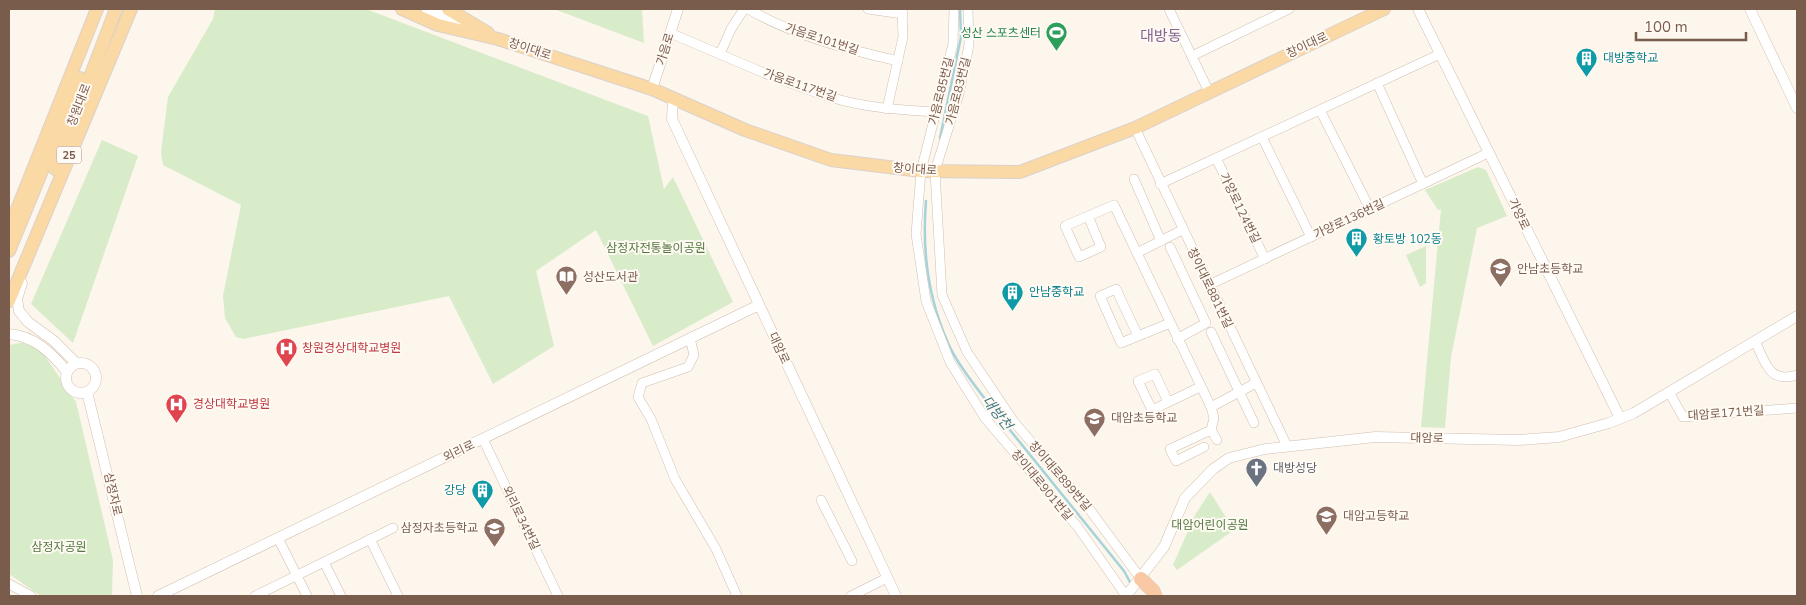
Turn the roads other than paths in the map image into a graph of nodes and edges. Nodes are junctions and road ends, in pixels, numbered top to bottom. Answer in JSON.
{"nodes":[{"id":1,"x":97,"y":9,"type":"edge"},
{"id":2,"x":108,"y":9,"type":"edge"},
{"id":3,"x":116,"y":9,"type":"edge"},
{"id":4,"x":130,"y":9,"type":"edge"},
{"id":5,"x":402,"y":9,"type":"edge"},
{"id":6,"x":678,"y":9,"type":"edge"},
{"id":7,"x":744,"y":9,"type":"edge"},
{"id":8,"x":748,"y":9,"type":"edge"},
{"id":9,"x":868,"y":9,"type":"edge"},
{"id":10,"x":954,"y":9,"type":"edge"},
{"id":11,"x":968,"y":9,"type":"edge"},
{"id":12,"x":1289,"y":9,"type":"edge"},
{"id":13,"x":1384,"y":9,"type":"edge"},
{"id":14,"x":1418,"y":9,"type":"edge"},
{"id":15,"x":1750,"y":9,"type":"edge"},
{"id":16,"x":437,"y":10,"type":"edge"},
{"id":17,"x":1172,"y":10,"type":"edge"},
{"id":18,"x":902,"y":11,"type":"edge"},
{"id":19,"x":670,"y":33,"type":"junction"},
{"id":20,"x":498,"y":39,"type":"junction"},
{"id":21,"x":720,"y":54,"type":"junction"},
{"id":22,"x":1440,"y":54,"type":"junction"},
{"id":23,"x":1192,"y":56,"type":"junction"},
{"id":24,"x":898,"y":61,"type":"junction"},
{"id":25,"x":1377,"y":84,"type":"junction"},
{"id":26,"x":652,"y":89,"type":"junction"},
{"id":27,"x":1209,"y":92,"type":"junction"},
{"id":28,"x":673,"y":98,"type":"junction"},
{"id":29,"x":1797,"y":108,"type":"edge"},
{"id":30,"x":887,"y":109,"type":"junction"},
{"id":31,"x":1320,"y":110,"type":"junction"},
{"id":32,"x":937,"y":112,"type":"junction"},
{"id":33,"x":1135,"y":128,"type":"junction"},
{"id":34,"x":1262,"y":137,"type":"junction"},
{"id":35,"x":1488,"y":153,"type":"junction"},
{"id":36,"x":1216,"y":158,"type":"junction"},
{"id":37,"x":921,"y":171,"type":"junction"},
{"id":38,"x":935,"y":171,"type":"junction"},
{"id":39,"x":1134,"y":179,"type":"dead end"},
{"id":40,"x":1160,"y":184,"type":"junction"},
{"id":41,"x":1423,"y":184,"type":"junction"},
{"id":42,"x":1370,"y":209,"type":"junction"},
{"id":43,"x":1088,"y":216,"type":"junction"},
{"id":44,"x":1182,"y":230,"type":"junction"},
{"id":45,"x":9,"y":231,"type":"edge"},
{"id":46,"x":1311,"y":237,"type":"junction"},
{"id":47,"x":34,"y":240,"type":"junction"},
{"id":48,"x":1161,"y":241,"type":"junction"},
{"id":49,"x":1170,"y":247,"type":"dead end"},
{"id":50,"x":9,"y":251,"type":"edge"},
{"id":51,"x":1137,"y":254,"type":"junction"},
{"id":52,"x":1265,"y":259,"type":"junction"},
{"id":53,"x":9,"y":285,"type":"edge"},
{"id":54,"x":1209,"y":285,"type":"junction"},
{"id":55,"x":942,"y":295,"type":"junction"},
{"id":56,"x":9,"y":301,"type":"edge"},
{"id":57,"x":926,"y":301,"type":"junction"},
{"id":58,"x":759,"y":305,"type":"junction"},
{"id":59,"x":1797,"y":316,"type":"edge"},
{"id":60,"x":1170,"y":323,"type":"junction"},
{"id":61,"x":1211,"y":332,"type":"dead end"},
{"id":62,"x":9,"y":334,"type":"edge"},
{"id":63,"x":1138,"y":336,"type":"junction"},
{"id":64,"x":690,"y":338,"type":"junction"},
{"id":65,"x":1177,"y":339,"type":"junction"},
{"id":66,"x":1755,"y":341,"type":"junction"},
{"id":67,"x":76,"y":363,"type":"junction"},
{"id":68,"x":67,"y":372,"type":"junction"},
{"id":69,"x":1797,"y":375,"type":"edge"},
{"id":70,"x":1256,"y":383,"type":"junction"},
{"id":71,"x":1200,"y":387,"type":"junction"},
{"id":72,"x":87,"y":392,"type":"junction"},
{"id":73,"x":1240,"y":392,"type":"junction"},
{"id":74,"x":1669,"y":392,"type":"junction"},
{"id":75,"x":1168,"y":402,"type":"dead end"},
{"id":76,"x":1003,"y":406,"type":"junction"},
{"id":77,"x":1211,"y":407,"type":"junction"},
{"id":78,"x":1797,"y":408,"type":"edge"},
{"id":79,"x":985,"y":418,"type":"junction"},
{"id":80,"x":1620,"y":418,"type":"junction"},
{"id":81,"x":1254,"y":424,"type":"dead end"},
{"id":82,"x":1211,"y":430,"type":"junction"},
{"id":83,"x":483,"y":439,"type":"junction"},
{"id":84,"x":1217,"y":440,"type":"dead end"},
{"id":85,"x":1286,"y":446,"type":"junction"},
{"id":86,"x":1204,"y":447,"type":"dead end"},
{"id":87,"x":821,"y":500,"type":"dead end"},
{"id":88,"x":393,"y":528,"type":"dead end"},
{"id":89,"x":278,"y":538,"type":"junction"},
{"id":90,"x":370,"y":539,"type":"junction"},
{"id":91,"x":852,"y":560,"type":"dead end"},
{"id":92,"x":324,"y":562,"type":"junction"},
{"id":93,"x":296,"y":574,"type":"junction"},
{"id":94,"x":887,"y":578,"type":"junction"},
{"id":95,"x":1141,"y":579,"type":"junction"},
{"id":96,"x":9,"y":585,"type":"edge"},
{"id":97,"x":31,"y":596,"type":"edge"},
{"id":98,"x":137,"y":596,"type":"edge"},
{"id":99,"x":158,"y":596,"type":"edge"},
{"id":100,"x":255,"y":596,"type":"edge"},
{"id":101,"x":307,"y":596,"type":"edge"},
{"id":102,"x":341,"y":596,"type":"edge"},
{"id":103,"x":398,"y":596,"type":"edge"},
{"id":104,"x":556,"y":596,"type":"edge"},
{"id":105,"x":737,"y":596,"type":"edge"},
{"id":106,"x":851,"y":596,"type":"edge"},
{"id":107,"x":896,"y":596,"type":"edge"},
{"id":108,"x":1126,"y":596,"type":"edge"},
{"id":109,"x":1155,"y":596,"type":"edge"}],
"edges":[{"from":1,"to":45,"type":"main road"},
{"from":2,"to":50,"type":"main road","name":"창원대로","number":"25"},
{"from":3,"to":53,"type":"main road","name":"창원대로"},
{"from":4,"to":47,"type":"main road","number":"25"},
{"from":5,"to":20,"type":"main road"},
{"from":6,"to":19,"type":"street","name":"가음로"},
{"from":7,"to":21,"type":"street"},
{"from":8,"to":24,"type":"street","name":"가음로101번길"},
{"from":9,"to":18,"type":"street"},
{"from":10,"to":32,"type":"street","name":"가음로85번길"},
{"from":11,"to":38,"type":"street","name":"가음로83번길"},
{"from":12,"to":23,"type":"street"},
{"from":13,"to":27,"type":"main road","name":"창이대로"},
{"from":14,"to":22,"type":"street","name":"가양로"},
{"from":15,"to":29,"type":"street"},
{"from":16,"to":20,"type":"main road"},
{"from":17,"to":23,"type":"street"},
{"from":18,"to":24,"type":"street"},
{"from":19,"to":21,"type":"street","name":"가음로117번길"},
{"from":19,"to":26,"type":"street","name":"가음로"},
{"from":20,"to":26,"type":"main road","name":"창이대로"},
{"from":21,"to":30,"type":"street","name":"가음로117번길"},
{"from":22,"to":25,"type":"street","name":"가양로124번길"},
{"from":22,"to":35,"type":"street","name":"가양로"},
{"from":23,"to":27,"type":"street"},
{"from":24,"to":30,"type":"street"},
{"from":25,"to":31,"type":"street","name":"가양로124번길"},
{"from":25,"to":41,"type":"street"},
{"from":26,"to":28,"type":"main road","name":"창이대로"},
{"from":27,"to":33,"type":"main road","name":"창이대로"},
{"from":28,"to":37,"type":"main road","name":"창이대로"},
{"from":28,"to":58,"type":"street","name":"대암로"},
{"from":30,"to":32,"type":"street","name":"가음로117번길"},
{"from":31,"to":34,"type":"street","name":"가양로124번길"},
{"from":31,"to":42,"type":"street"},
{"from":32,"to":37,"type":"street","name":"가음로85번길"},
{"from":33,"to":38,"type":"main road","name":"창이대로"},
{"from":33,"to":40,"type":"street","name":"창이대로881번길"},
{"from":34,"to":36,"type":"street","name":"가양로124번길"},
{"from":34,"to":46,"type":"street"},
{"from":35,"to":41,"type":"street","name":"가양로136번길"},
{"from":35,"to":80,"type":"street","name":"가양로"},
{"from":36,"to":40,"type":"street","name":"가양로124번길"},
{"from":36,"to":52,"type":"street","name":"가양로124번길"},
{"from":37,"to":38,"type":"main road","name":"창이대로"},
{"from":37,"to":57,"type":"street","name":"창이대로901번길"},
{"from":38,"to":55,"type":"street","name":"창이대로899번길"},
{"from":39,"to":48,"type":"street"},
{"from":40,"to":44,"type":"street","name":"창이대로881번길"},
{"from":41,"to":42,"type":"street","name":"가양로136번길"},
{"from":42,"to":46,"type":"street","name":"가양로136번길"},
{"from":43,"to":43,"type":"street"},
{"from":43,"to":51,"type":"street"},
{"from":44,"to":48,"type":"street"},
{"from":44,"to":54,"type":"street","name":"창이대로881번길"},
{"from":46,"to":52,"type":"street","name":"가양로136번길"},
{"from":47,"to":56,"type":"main road","number":"25"},
{"from":47,"to":67,"type":"street"},
{"from":48,"to":51,"type":"street"},
{"from":49,"to":65,"type":"street"},
{"from":51,"to":60,"type":"street"},
{"from":52,"to":54,"type":"street","name":"가양로136번길"},
{"from":54,"to":70,"type":"street","name":"창이대로881번길"},
{"from":55,"to":57,"type":"street"},
{"from":55,"to":76,"type":"street","name":"창이대로899번길"},
{"from":57,"to":79,"type":"street","name":"창이대로901번길"},
{"from":58,"to":64,"type":"street","name":"외리로"},
{"from":58,"to":94,"type":"street","name":"대암로"},
{"from":59,"to":66,"type":"street","name":"대암로"},
{"from":60,"to":63,"type":"street"},
{"from":60,"to":65,"type":"street"},
{"from":61,"to":73,"type":"street"},
{"from":62,"to":68,"type":"street"},
{"from":63,"to":63,"type":"street"},
{"from":64,"to":83,"type":"street","name":"외리로"},
{"from":64,"to":105,"type":"street"},
{"from":65,"to":71,"type":"street"},
{"from":66,"to":69,"type":"street"},
{"from":66,"to":74,"type":"street","name":"대암로"},
{"from":67,"to":68,"type":"street"},
{"from":67,"to":72,"type":"street"},
{"from":68,"to":72,"type":"street"},
{"from":70,"to":73,"type":"street"},
{"from":70,"to":85,"type":"street","name":"창이대로881번길"},
{"from":71,"to":75,"type":"street"},
{"from":71,"to":77,"type":"street"},
{"from":72,"to":98,"type":"street","name":"삼정자로"},
{"from":73,"to":77,"type":"street"},
{"from":73,"to":81,"type":"street"},
{"from":74,"to":78,"type":"street","name":"대암로171번길"},
{"from":74,"to":80,"type":"street","name":"대암로"},
{"from":76,"to":79,"type":"street"},
{"from":76,"to":95,"type":"street","name":"창이대로899번길"},
{"from":77,"to":82,"type":"street"},
{"from":79,"to":108,"type":"street","name":"창이대로901번길"},
{"from":80,"to":85,"type":"street","name":"대암로"},
{"from":82,"to":84,"type":"street"},
{"from":82,"to":86,"type":"street"},
{"from":83,"to":89,"type":"street","name":"외리로"},
{"from":83,"to":104,"type":"street","name":"외리로34번길"},
{"from":85,"to":95,"type":"street","name":"대암로"},
{"from":87,"to":91,"type":"street"},
{"from":88,"to":90,"type":"street"},
{"from":89,"to":93,"type":"street"},
{"from":89,"to":99,"type":"street","name":"외리로"},
{"from":90,"to":92,"type":"street"},
{"from":90,"to":103,"type":"street"},
{"from":92,"to":93,"type":"street"},
{"from":92,"to":102,"type":"street"},
{"from":93,"to":100,"type":"street"},
{"from":93,"to":101,"type":"street"},
{"from":94,"to":106,"type":"street"},
{"from":94,"to":107,"type":"street","name":"대암로"},
{"from":95,"to":108,"type":"street","name":"대암로"},
{"from":95,"to":109,"type":"highway"},
{"from":96,"to":97,"type":"street"}]}
